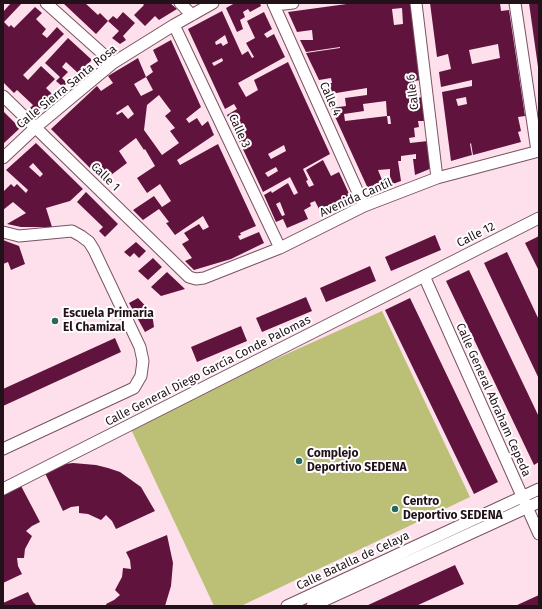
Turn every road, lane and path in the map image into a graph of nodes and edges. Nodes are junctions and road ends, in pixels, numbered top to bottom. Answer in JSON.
{"nodes":[{"id":1,"x":46,"y":3,"type":"edge"},
{"id":2,"x":180,"y":3,"type":"edge"},
{"id":3,"x":213,"y":3,"type":"edge"},
{"id":4,"x":293,"y":3,"type":"edge"},
{"id":5,"x":416,"y":3,"type":"edge"},
{"id":6,"x":515,"y":3,"type":"edge"},
{"id":7,"x":274,"y":4,"type":"edge"},
{"id":8,"x":192,"y":15,"type":"junction"},
{"id":9,"x":174,"y":25,"type":"junction"},
{"id":10,"x":113,"y":63,"type":"junction"},
{"id":11,"x":3,"y":96,"type":"edge"},
{"id":12,"x":36,"y":128,"type":"junction"},
{"id":13,"x":538,"y":151,"type":"edge"},
{"id":14,"x":3,"y":158,"type":"edge"},
{"id":15,"x":437,"y":178,"type":"junction"},
{"id":16,"x":364,"y":206,"type":"junction"},
{"id":17,"x":539,"y":218,"type":"edge"},
{"id":18,"x":3,"y":232,"type":"edge"},
{"id":19,"x":280,"y":248,"type":"junction"},
{"id":20,"x":424,"y":276,"type":"junction"},
{"id":21,"x":189,"y":277,"type":"joint"},
{"id":22,"x":3,"y":449,"type":"edge"},
{"id":23,"x":3,"y":489,"type":"edge"},
{"id":24,"x":539,"y":489,"type":"edge"},
{"id":25,"x":539,"y":502,"type":"edge"},
{"id":26,"x":524,"y":503,"type":"junction"},
{"id":27,"x":539,"y":534,"type":"edge"},
{"id":28,"x":287,"y":606,"type":"edge"},
{"id":29,"x":312,"y":606,"type":"edge"}],
"edges":[{"from":1,"to":10,"type":"street"},
{"from":2,"to":8,"type":"street"},
{"from":3,"to":8,"type":"street","name":"Calle Sierra Santa Rosa"},
{"from":4,"to":7,"type":"street"},
{"from":5,"to":15,"type":"street","name":"Calle 6"},
{"from":6,"to":13,"type":"street"},
{"from":7,"to":16,"type":"street","name":"Calle 4"},
{"from":8,"to":9,"type":"street","name":"Calle Sierra Santa Rosa"},
{"from":9,"to":10,"type":"street","name":"Calle Sierra Santa Rosa"},
{"from":9,"to":19,"type":"street","name":"Calle 3"},
{"from":10,"to":12,"type":"street","name":"Calle Sierra Santa Rosa"},
{"from":11,"to":12,"type":"street","name":"Calle 1"},
{"from":12,"to":14,"type":"street","name":"Calle Sierra Santa Rosa"},
{"from":12,"to":21,"type":"street","name":"Calle 1"},
{"from":13,"to":15,"type":"street","name":"Avenida Cantíl"},
{"from":15,"to":16,"type":"street","name":"Avenida Cantíl"},
{"from":16,"to":19,"type":"street","name":"Avenida Cantíl"},
{"from":17,"to":20,"type":"street","name":"Calle 12"},
{"from":18,"to":22,"type":"street","name":"Calle General Diego García Conde Palomas"},
{"from":19,"to":21,"type":"street","name":"Avenida Cantíl"},
{"from":20,"to":23,"type":"street","name":"Calle General Diego García Conde Palomas"},
{"from":20,"to":26,"type":"street","name":"Calle General Abraham Cepeda"},
{"from":24,"to":26,"type":"street","name":"Calle Batalla de Celaya"},
{"from":25,"to":26,"type":"street","name":"Calle Batalla de Celaya"},
{"from":26,"to":27,"type":"street","name":"Calle General Abraham Cepeda"},
{"from":26,"to":28,"type":"street","name":"Calle Batalla de Celaya"},
{"from":26,"to":29,"type":"street","name":"Calle Batalla de Celaya"}]}
